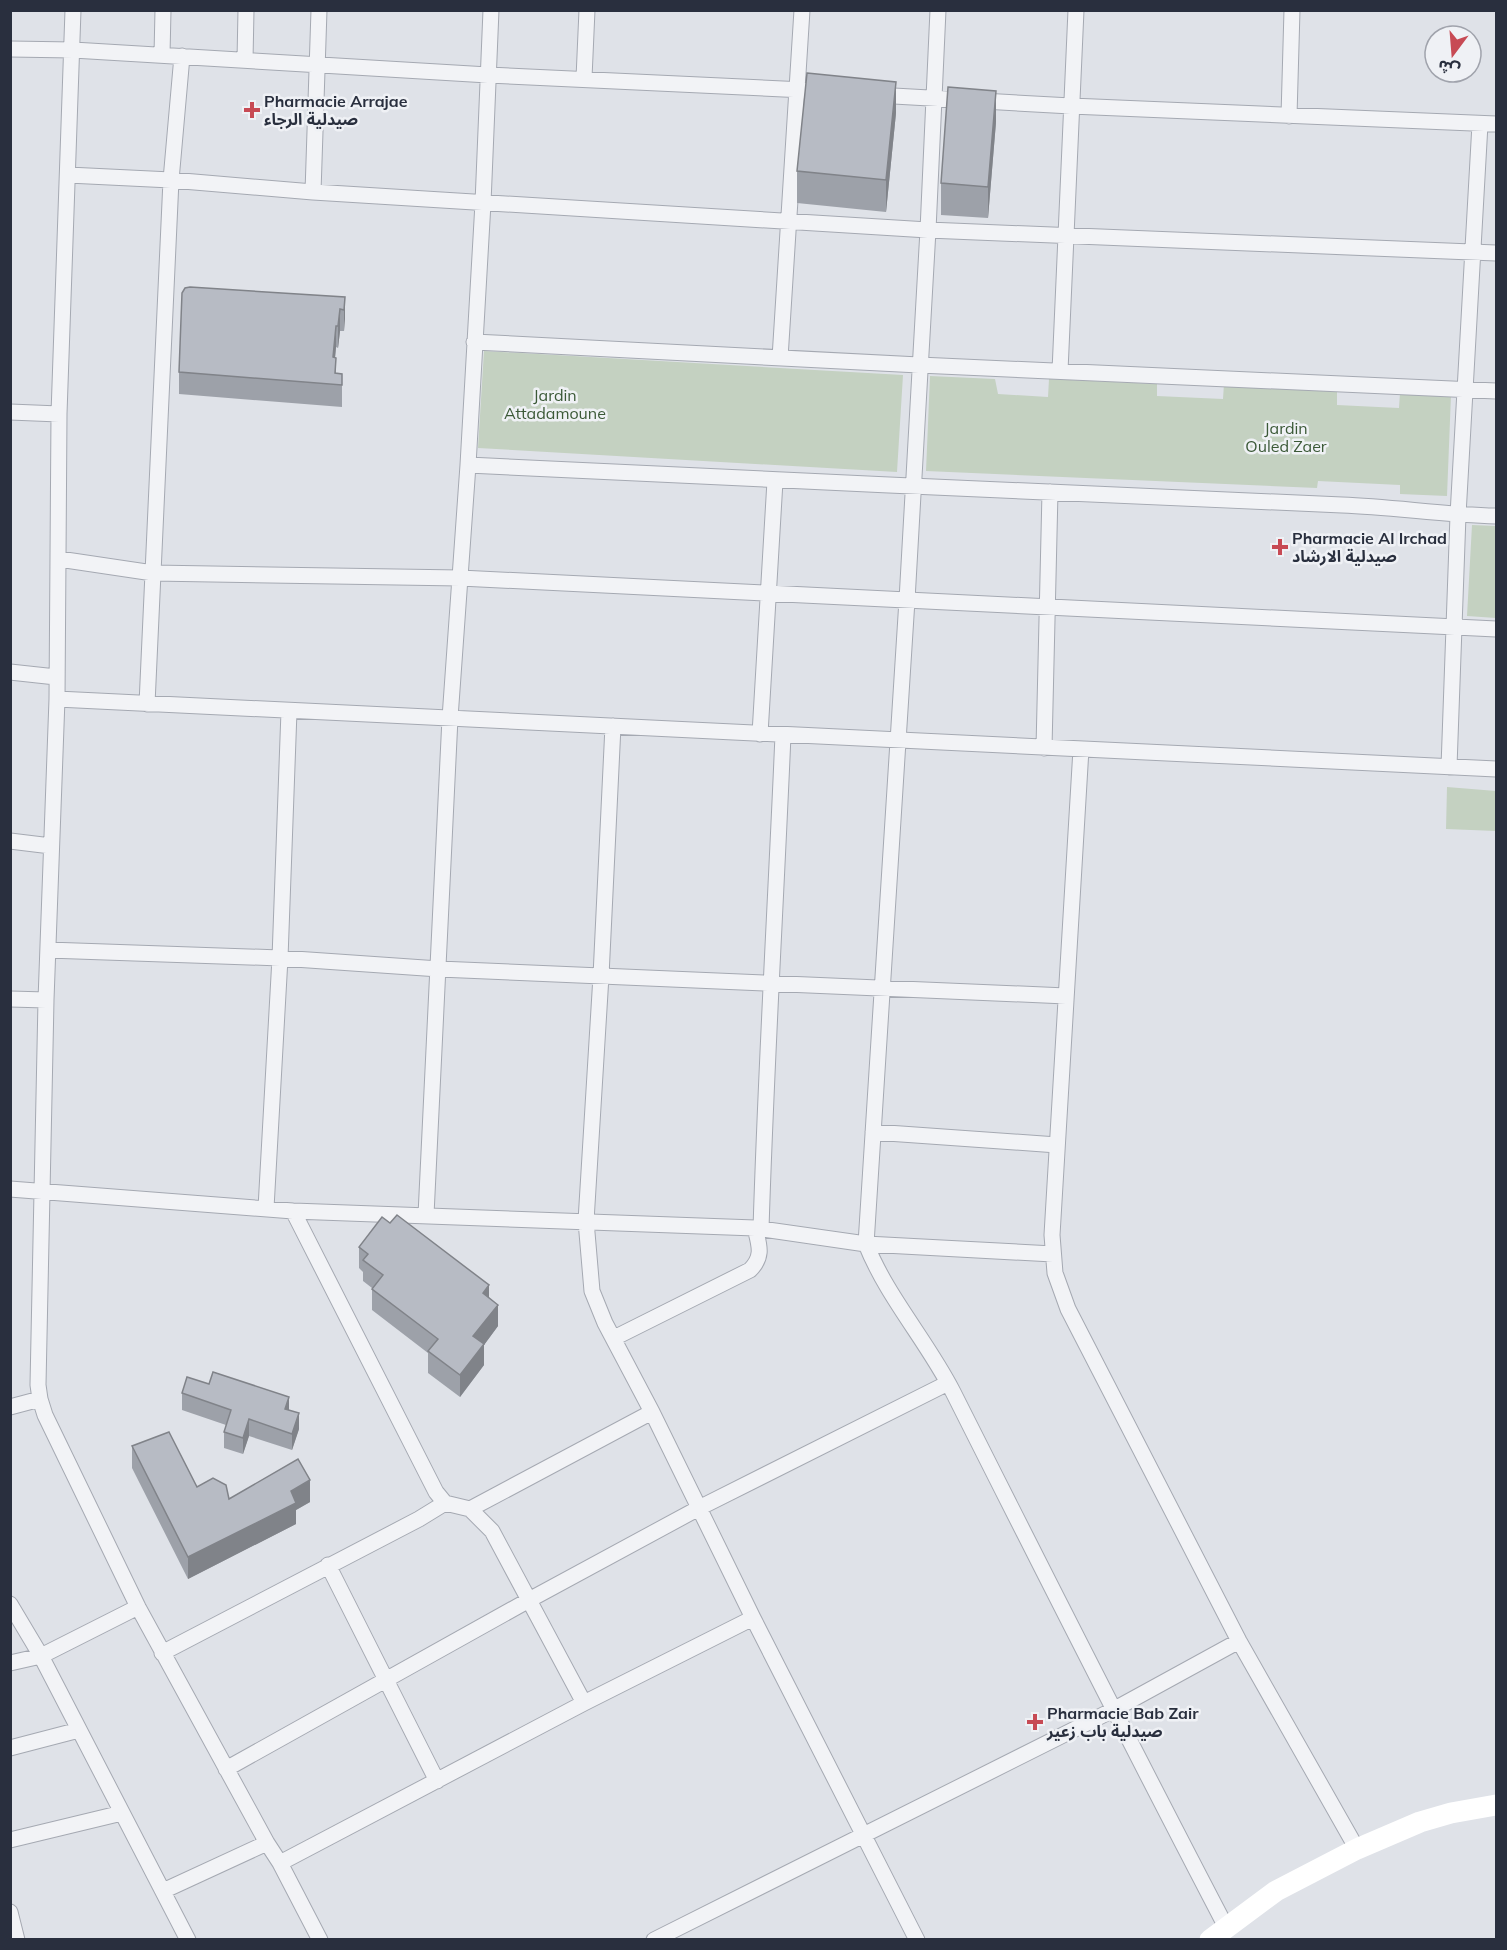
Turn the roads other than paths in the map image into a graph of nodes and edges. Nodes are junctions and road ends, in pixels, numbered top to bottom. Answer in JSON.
{"nodes":[{"id":1,"x":73,"y":10,"type":"edge"},
{"id":2,"x":164,"y":10,"type":"edge"},
{"id":3,"x":246,"y":10,"type":"edge"},
{"id":4,"x":319,"y":10,"type":"edge"},
{"id":5,"x":491,"y":10,"type":"edge"},
{"id":6,"x":587,"y":10,"type":"edge"},
{"id":7,"x":802,"y":10,"type":"edge"},
{"id":8,"x":938,"y":10,"type":"edge"},
{"id":9,"x":1076,"y":10,"type":"edge"},
{"id":10,"x":1292,"y":10,"type":"edge"},
{"id":11,"x":10,"y":50,"type":"edge"},
{"id":12,"x":73,"y":50,"type":"junction"},
{"id":13,"x":162,"y":55,"type":"junction"},
{"id":14,"x":182,"y":56,"type":"junction"},
{"id":15,"x":245,"y":60,"type":"junction"},
{"id":16,"x":318,"y":64,"type":"junction"},
{"id":17,"x":488,"y":75,"type":"junction"},
{"id":18,"x":584,"y":78,"type":"junction"},
{"id":19,"x":798,"y":89,"type":"junction"},
{"id":20,"x":843,"y":92,"type":"edge"},
{"id":21,"x":866,"y":94,"type":"edge"},
{"id":22,"x":934,"y":99,"type":"junction"},
{"id":23,"x":1071,"y":106,"type":"junction"},
{"id":24,"x":1289,"y":116,"type":"junction"},
{"id":25,"x":1480,"y":124,"type":"junction"},
{"id":26,"x":1497,"y":124,"type":"edge"},
{"id":27,"x":68,"y":175,"type":"junction"},
{"id":28,"x":171,"y":180,"type":"junction"},
{"id":29,"x":313,"y":192,"type":"junction"},
{"id":30,"x":483,"y":202,"type":"junction"},
{"id":31,"x":790,"y":221,"type":"junction"},
{"id":32,"x":928,"y":230,"type":"junction"},
{"id":33,"x":1065,"y":236,"type":"junction"},
{"id":34,"x":1472,"y":252,"type":"junction"},
{"id":35,"x":1497,"y":253,"type":"edge"},
{"id":36,"x":474,"y":342,"type":"junction"},
{"id":37,"x":780,"y":358,"type":"junction"},
{"id":38,"x":919,"y":365,"type":"junction"},
{"id":39,"x":1060,"y":371,"type":"junction"},
{"id":40,"x":1466,"y":389,"type":"junction"},
{"id":41,"x":1497,"y":391,"type":"edge"},
{"id":42,"x":10,"y":412,"type":"edge"},
{"id":43,"x":59,"y":414,"type":"junction"},
{"id":44,"x":468,"y":465,"type":"junction"},
{"id":45,"x":775,"y":481,"type":"junction"},
{"id":46,"x":913,"y":488,"type":"junction"},
{"id":47,"x":1050,"y":492,"type":"junction"},
{"id":48,"x":1458,"y":515,"type":"junction"},
{"id":49,"x":1497,"y":516,"type":"edge"},
{"id":50,"x":59,"y":559,"type":"junction"},
{"id":51,"x":153,"y":573,"type":"junction"},
{"id":52,"x":460,"y":578,"type":"junction"},
{"id":53,"x":768,"y":593,"type":"junction"},
{"id":54,"x":907,"y":600,"type":"junction"},
{"id":55,"x":1047,"y":607,"type":"junction"},
{"id":56,"x":1454,"y":627,"type":"junction"},
{"id":57,"x":1497,"y":629,"type":"edge"},
{"id":58,"x":10,"y":672,"type":"edge"},
{"id":59,"x":56,"y":677,"type":"junction"},
{"id":60,"x":57,"y":699,"type":"junction"},
{"id":61,"x":147,"y":704,"type":"junction"},
{"id":62,"x":289,"y":711,"type":"junction"},
{"id":63,"x":450,"y":718,"type":"junction"},
{"id":64,"x":613,"y":726,"type":"junction"},
{"id":65,"x":760,"y":734,"type":"junction"},
{"id":66,"x":783,"y":735,"type":"junction"},
{"id":67,"x":898,"y":740,"type":"junction"},
{"id":68,"x":1044,"y":748,"type":"junction"},
{"id":69,"x":1081,"y":749,"type":"junction"},
{"id":70,"x":1449,"y":767,"type":"junction"},
{"id":71,"x":1497,"y":769,"type":"edge"},
{"id":72,"x":10,"y":841,"type":"edge"},
{"id":73,"x":51,"y":846,"type":"junction"},
{"id":74,"x":48,"y":950,"type":"junction"},
{"id":75,"x":280,"y":958,"type":"junction"},
{"id":76,"x":439,"y":969,"type":"junction"},
{"id":77,"x":601,"y":976,"type":"junction"},
{"id":78,"x":772,"y":983,"type":"junction"},
{"id":79,"x":883,"y":988,"type":"junction"},
{"id":80,"x":1066,"y":996,"type":"junction"},
{"id":81,"x":10,"y":999,"type":"edge"},
{"id":82,"x":46,"y":1000,"type":"junction"},
{"id":83,"x":873,"y":1132,"type":"junction"},
{"id":84,"x":1057,"y":1145,"type":"junction"},
{"id":85,"x":10,"y":1189,"type":"edge"},
{"id":86,"x":42,"y":1190,"type":"junction"},
{"id":87,"x":266,"y":1208,"type":"junction"},
{"id":88,"x":293,"y":1211,"type":"junction"},
{"id":89,"x":426,"y":1215,"type":"junction"},
{"id":90,"x":586,"y":1221,"type":"junction"},
{"id":91,"x":758,"y":1229,"type":"junction"},
{"id":92,"x":866,"y":1244,"type":"junction"},
{"id":93,"x":1053,"y":1254,"type":"junction"},
{"id":94,"x":614,"y":1338,"type":"junction"},
{"id":95,"x":948,"y":1383,"type":"junction"},
{"id":96,"x":40,"y":1399,"type":"junction"},
{"id":97,"x":10,"y":1407,"type":"edge"},
{"id":98,"x":652,"y":1412,"type":"junction"},
{"id":99,"x":445,"y":1503,"type":"junction"},
{"id":100,"x":699,"y":1508,"type":"junction"},
{"id":101,"x":470,"y":1509,"type":"junction"},
{"id":102,"x":328,"y":1565,"type":"junction"},
{"id":103,"x":529,"y":1600,"type":"junction"},
{"id":104,"x":10,"y":1604,"type":"edge"},
{"id":105,"x":138,"y":1607,"type":"junction"},
{"id":106,"x":753,"y":1618,"type":"junction"},
{"id":107,"x":1239,"y":1641,"type":"junction"},
{"id":108,"x":162,"y":1653,"type":"junction"},
{"id":109,"x":41,"y":1656,"type":"junction"},
{"id":110,"x":10,"y":1663,"type":"edge"},
{"id":111,"x":386,"y":1679,"type":"junction"},
{"id":112,"x":584,"y":1703,"type":"junction"},
{"id":113,"x":1113,"y":1710,"type":"junction"},
{"id":114,"x":79,"y":1730,"type":"junction"},
{"id":115,"x":10,"y":1748,"type":"edge"},
{"id":116,"x":226,"y":1769,"type":"junction"},
{"id":117,"x":437,"y":1780,"type":"junction"},
{"id":118,"x":1497,"y":1805,"type":"edge"},
{"id":119,"x":122,"y":1812,"type":"junction"},
{"id":120,"x":864,"y":1834,"type":"junction"},
{"id":121,"x":10,"y":1840,"type":"edge"},
{"id":122,"x":267,"y":1843,"type":"junction"},
{"id":123,"x":1357,"y":1849,"type":"junction"},
{"id":124,"x":280,"y":1863,"type":"junction"},
{"id":125,"x":163,"y":1891,"type":"junction"},
{"id":126,"x":10,"y":1912,"type":"edge"},
{"id":127,"x":1218,"y":1933,"type":"edge"},
{"id":128,"x":17,"y":1940,"type":"edge"},
{"id":129,"x":188,"y":1940,"type":"edge"},
{"id":130,"x":320,"y":1940,"type":"edge"},
{"id":131,"x":654,"y":1940,"type":"edge"},
{"id":132,"x":917,"y":1940,"type":"edge"}],
"edges":[{"from":1,"to":12,"type":"street"},
{"from":2,"to":13,"type":"street"},
{"from":3,"to":15,"type":"street"},
{"from":4,"to":16,"type":"street"},
{"from":5,"to":17,"type":"street"},
{"from":6,"to":18,"type":"street"},
{"from":7,"to":19,"type":"street"},
{"from":8,"to":22,"type":"street"},
{"from":9,"to":23,"type":"street"},
{"from":10,"to":24,"type":"street"},
{"from":11,"to":12,"type":"street"},
{"from":12,"to":13,"type":"street"},
{"from":12,"to":27,"type":"street"},
{"from":13,"to":14,"type":"street"},
{"from":14,"to":15,"type":"street"},
{"from":14,"to":28,"type":"street"},
{"from":15,"to":16,"type":"street"},
{"from":16,"to":17,"type":"street"},
{"from":16,"to":29,"type":"street"},
{"from":17,"to":18,"type":"street"},
{"from":17,"to":30,"type":"street"},
{"from":18,"to":19,"type":"street"},
{"from":19,"to":20,"type":"street"},
{"from":19,"to":31,"type":"street"},
{"from":21,"to":22,"type":"street"},
{"from":22,"to":23,"type":"street"},
{"from":22,"to":32,"type":"street"},
{"from":23,"to":24,"type":"street"},
{"from":23,"to":33,"type":"street"},
{"from":24,"to":25,"type":"street"},
{"from":25,"to":26,"type":"street"},
{"from":25,"to":34,"type":"street"},
{"from":27,"to":28,"type":"street"},
{"from":27,"to":43,"type":"street"},
{"from":28,"to":29,"type":"street"},
{"from":28,"to":51,"type":"street"},
{"from":29,"to":30,"type":"street"},
{"from":30,"to":31,"type":"street"},
{"from":30,"to":36,"type":"street"},
{"from":31,"to":32,"type":"street"},
{"from":31,"to":37,"type":"street"},
{"from":32,"to":33,"type":"street"},
{"from":32,"to":38,"type":"street"},
{"from":33,"to":34,"type":"street"},
{"from":33,"to":39,"type":"street"},
{"from":34,"to":35,"type":"street"},
{"from":34,"to":40,"type":"street"},
{"from":36,"to":37,"type":"street"},
{"from":36,"to":44,"type":"street"},
{"from":37,"to":38,"type":"street"},
{"from":38,"to":39,"type":"street"},
{"from":38,"to":46,"type":"street"},
{"from":39,"to":40,"type":"street"},
{"from":40,"to":41,"type":"street"},
{"from":40,"to":48,"type":"street"},
{"from":42,"to":43,"type":"street"},
{"from":43,"to":50,"type":"street"},
{"from":44,"to":45,"type":"street"},
{"from":44,"to":52,"type":"street"},
{"from":45,"to":46,"type":"street"},
{"from":45,"to":53,"type":"street"},
{"from":46,"to":47,"type":"street"},
{"from":46,"to":54,"type":"street"},
{"from":47,"to":48,"type":"street"},
{"from":47,"to":55,"type":"street"},
{"from":48,"to":49,"type":"street"},
{"from":48,"to":56,"type":"street"},
{"from":50,"to":51,"type":"street"},
{"from":50,"to":59,"type":"street"},
{"from":51,"to":52,"type":"street"},
{"from":51,"to":61,"type":"street"},
{"from":52,"to":53,"type":"street"},
{"from":52,"to":63,"type":"street"},
{"from":53,"to":54,"type":"street"},
{"from":53,"to":65,"type":"street"},
{"from":54,"to":55,"type":"street"},
{"from":54,"to":67,"type":"street"},
{"from":55,"to":56,"type":"street"},
{"from":55,"to":68,"type":"street"},
{"from":56,"to":57,"type":"street"},
{"from":56,"to":70,"type":"street"},
{"from":58,"to":59,"type":"street"},
{"from":59,"to":60,"type":"street"},
{"from":60,"to":61,"type":"street"},
{"from":60,"to":73,"type":"street"},
{"from":61,"to":62,"type":"street"},
{"from":62,"to":63,"type":"street"},
{"from":62,"to":75,"type":"street"},
{"from":63,"to":64,"type":"street"},
{"from":63,"to":76,"type":"street"},
{"from":64,"to":65,"type":"street"},
{"from":64,"to":77,"type":"street"},
{"from":65,"to":66,"type":"street"},
{"from":66,"to":67,"type":"street"},
{"from":66,"to":78,"type":"street"},
{"from":67,"to":68,"type":"street"},
{"from":67,"to":79,"type":"street"},
{"from":68,"to":69,"type":"street"},
{"from":69,"to":70,"type":"street"},
{"from":69,"to":80,"type":"street"},
{"from":70,"to":71,"type":"street"},
{"from":72,"to":73,"type":"street"},
{"from":73,"to":74,"type":"street"},
{"from":74,"to":75,"type":"street"},
{"from":74,"to":82,"type":"street"},
{"from":75,"to":76,"type":"street"},
{"from":75,"to":87,"type":"street"},
{"from":76,"to":77,"type":"street"},
{"from":76,"to":89,"type":"street"},
{"from":77,"to":78,"type":"street"},
{"from":77,"to":90,"type":"street"},
{"from":78,"to":79,"type":"street"},
{"from":78,"to":91,"type":"street"},
{"from":79,"to":80,"type":"street"},
{"from":79,"to":83,"type":"street"},
{"from":80,"to":84,"type":"street"},
{"from":81,"to":82,"type":"street"},
{"from":82,"to":86,"type":"street"},
{"from":83,"to":84,"type":"street"},
{"from":83,"to":92,"type":"street"},
{"from":84,"to":93,"type":"street"},
{"from":85,"to":86,"type":"street"},
{"from":86,"to":87,"type":"street"},
{"from":86,"to":96,"type":"street"},
{"from":87,"to":88,"type":"street"},
{"from":88,"to":89,"type":"street"},
{"from":88,"to":99,"type":"street"},
{"from":89,"to":90,"type":"street"},
{"from":90,"to":91,"type":"street"},
{"from":90,"to":94,"type":"street"},
{"from":91,"to":92,"type":"street"},
{"from":91,"to":94,"type":"street"},
{"from":92,"to":93,"type":"street"},
{"from":92,"to":95,"type":"street"},
{"from":93,"to":107,"type":"street"},
{"from":94,"to":98,"type":"street"},
{"from":95,"to":100,"type":"street"},
{"from":95,"to":113,"type":"street"},
{"from":96,"to":97,"type":"street"},
{"from":96,"to":105,"type":"street"},
{"from":98,"to":100,"type":"street"},
{"from":98,"to":101,"type":"street"},
{"from":99,"to":101,"type":"street"},
{"from":99,"to":102,"type":"street"},
{"from":100,"to":103,"type":"street"},
{"from":100,"to":106,"type":"street"},
{"from":101,"to":103,"type":"street"},
{"from":102,"to":108,"type":"street"},
{"from":102,"to":111,"type":"street"},
{"from":103,"to":111,"type":"street"},
{"from":103,"to":112,"type":"street"},
{"from":104,"to":109,"type":"street"},
{"from":105,"to":108,"type":"street"},
{"from":105,"to":109,"type":"street"},
{"from":106,"to":112,"type":"street"},
{"from":106,"to":120,"type":"street"},
{"from":107,"to":113,"type":"street"},
{"from":107,"to":123,"type":"street"},
{"from":108,"to":116,"type":"street"},
{"from":109,"to":110,"type":"street"},
{"from":109,"to":114,"type":"street"},
{"from":111,"to":116,"type":"street"},
{"from":111,"to":117,"type":"street"},
{"from":112,"to":117,"type":"street"},
{"from":113,"to":120,"type":"street"},
{"from":113,"to":127,"type":"street"},
{"from":114,"to":115,"type":"street"},
{"from":114,"to":119,"type":"street"},
{"from":116,"to":122,"type":"street"},
{"from":117,"to":124,"type":"street"},
{"from":118,"to":123,"type":"main road"},
{"from":119,"to":121,"type":"street"},
{"from":119,"to":125,"type":"street"},
{"from":120,"to":131,"type":"street"},
{"from":120,"to":132,"type":"street"},
{"from":122,"to":124,"type":"street"},
{"from":122,"to":125,"type":"street"},
{"from":123,"to":127,"type":"main road"},
{"from":124,"to":130,"type":"street"},
{"from":125,"to":129,"type":"street"},
{"from":126,"to":128,"type":"street"}]}
